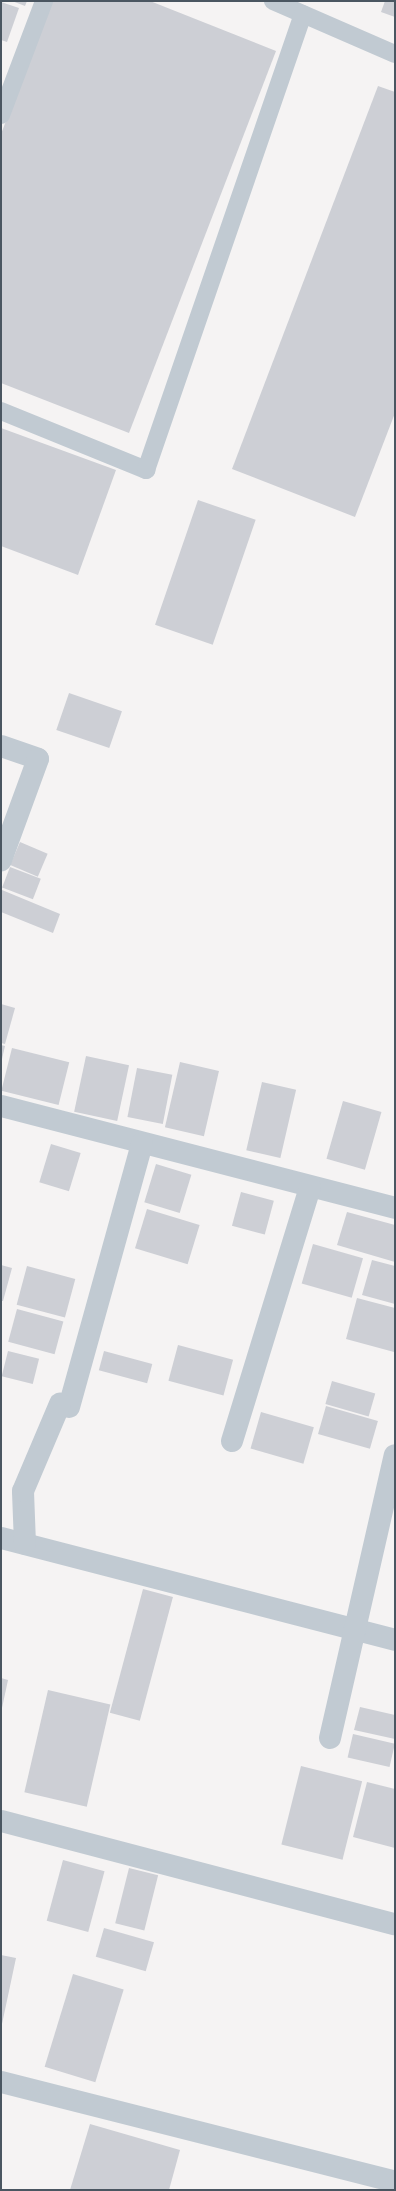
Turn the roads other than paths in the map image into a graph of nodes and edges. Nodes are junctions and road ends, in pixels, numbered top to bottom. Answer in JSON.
{"nodes":[{"id":1,"x":44,"y":1,"type":"edge"},
{"id":2,"x":273,"y":1,"type":"edge"},
{"id":3,"x":303,"y":14,"type":"junction"},
{"id":4,"x":395,"y":54,"type":"edge"},
{"id":5,"x":1,"y":115,"type":"edge"},
{"id":6,"x":1,"y":410,"type":"edge"},
{"id":7,"x":1,"y":746,"type":"edge"},
{"id":8,"x":1,"y":860,"type":"edge"},
{"id":9,"x":1,"y":1106,"type":"edge"},
{"id":10,"x":142,"y":1144,"type":"junction"},
{"id":11,"x":310,"y":1188,"type":"junction"},
{"id":12,"x":395,"y":1208,"type":"edge"},
{"id":13,"x":232,"y":1441,"type":"dead end"},
{"id":14,"x":395,"y":1455,"type":"edge"},
{"id":15,"x":1,"y":1538,"type":"edge"},
{"id":16,"x":25,"y":1544,"type":"junction"},
{"id":17,"x":354,"y":1632,"type":"junction"},
{"id":18,"x":395,"y":1640,"type":"edge"},
{"id":19,"x":330,"y":1738,"type":"dead end"},
{"id":20,"x":1,"y":1821,"type":"edge"},
{"id":21,"x":395,"y":1924,"type":"edge"},
{"id":22,"x":1,"y":2082,"type":"edge"},
{"id":23,"x":395,"y":2182,"type":"edge"}],
"edges":[{"from":1,"to":5,"type":"lane"},
{"from":2,"to":3,"type":"lane"},
{"from":3,"to":4,"type":"lane"},
{"from":3,"to":6,"type":"lane"},
{"from":7,"to":8,"type":"street"},
{"from":9,"to":10,"type":"street"},
{"from":10,"to":11,"type":"street"},
{"from":10,"to":16,"type":"street"},
{"from":11,"to":12,"type":"street"},
{"from":11,"to":13,"type":"street"},
{"from":14,"to":17,"type":"street"},
{"from":15,"to":16,"type":"street"},
{"from":16,"to":17,"type":"street"},
{"from":17,"to":18,"type":"street"},
{"from":17,"to":19,"type":"street"},
{"from":20,"to":21,"type":"street"},
{"from":22,"to":23,"type":"street"}]}
